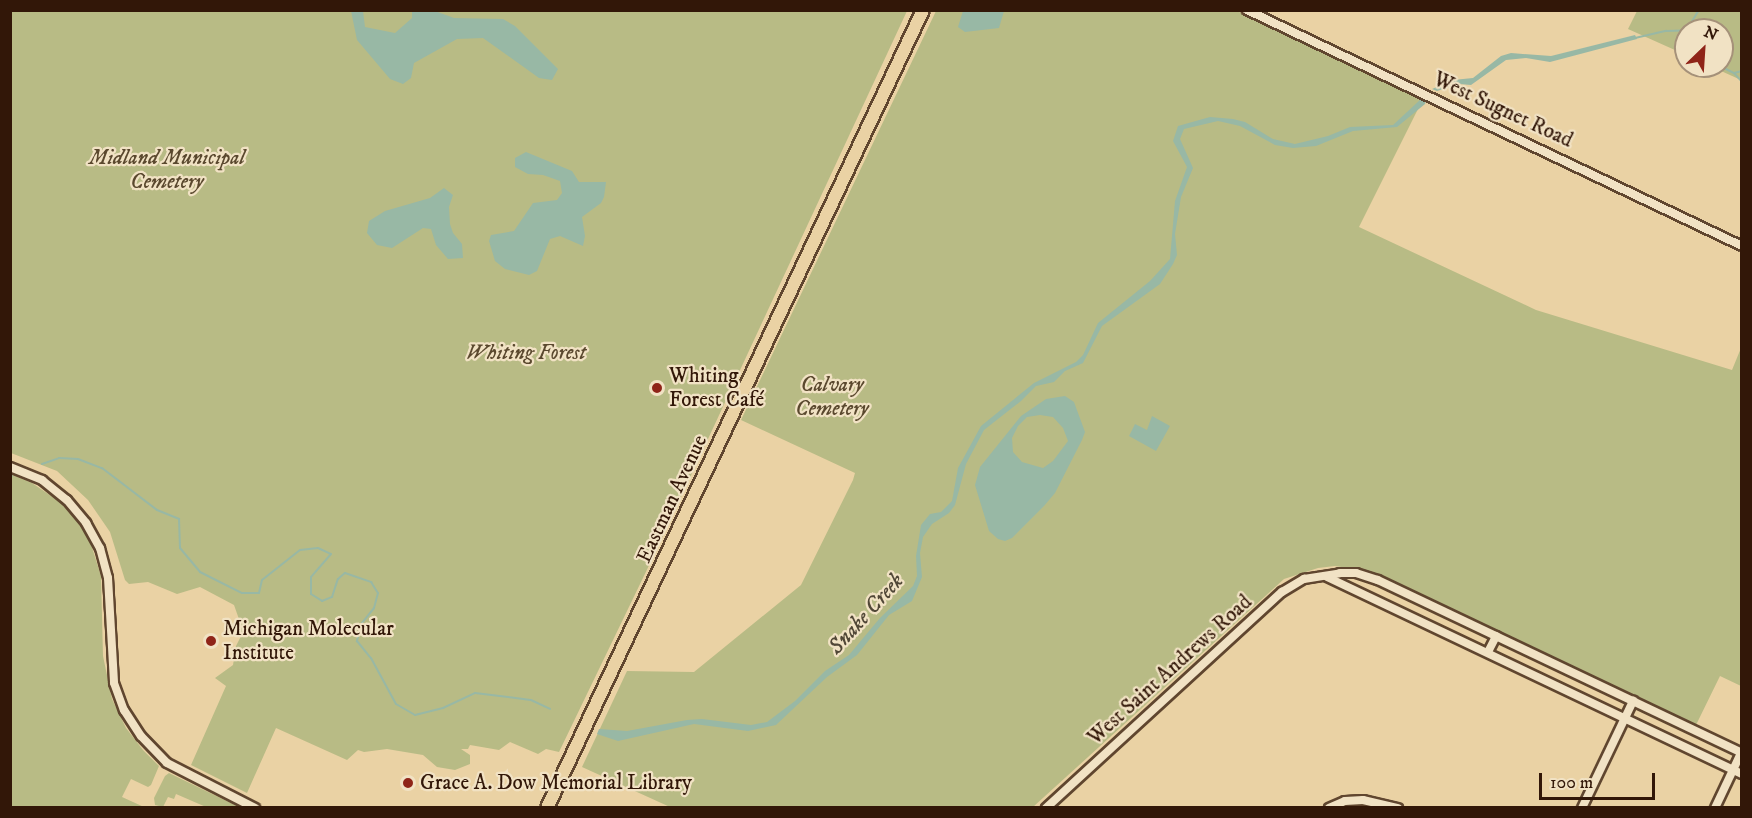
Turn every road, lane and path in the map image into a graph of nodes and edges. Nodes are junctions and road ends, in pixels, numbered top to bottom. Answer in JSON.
{"nodes":[{"id":1,"x":923,"y":10,"type":"edge"},
{"id":2,"x":1247,"y":10,"type":"edge"},
{"id":3,"x":1742,"y":246,"type":"edge"},
{"id":4,"x":10,"y":467,"type":"edge"},
{"id":5,"x":1327,"y":577,"type":"junction"},
{"id":6,"x":1496,"y":636,"type":"junction"},
{"id":7,"x":1488,"y":652,"type":"junction"},
{"id":8,"x":1633,"y":701,"type":"junction"},
{"id":9,"x":1625,"y":718,"type":"junction"},
{"id":10,"x":1741,"y":753,"type":"edge"},
{"id":11,"x":1733,"y":770,"type":"junction"},
{"id":12,"x":1742,"y":774,"type":"edge"},
{"id":13,"x":255,"y":807,"type":"edge"},
{"id":14,"x":547,"y":807,"type":"edge"},
{"id":15,"x":1046,"y":807,"type":"edge"},
{"id":16,"x":1329,"y":807,"type":"edge"},
{"id":17,"x":1398,"y":807,"type":"edge"},
{"id":18,"x":1582,"y":807,"type":"edge"},
{"id":19,"x":1715,"y":807,"type":"edge"}],
"edges":[{"from":1,"to":14,"type":"main road","name":"Eastman Avenue"},
{"from":2,"to":3,"type":"street","name":"West Sugnet Road"},
{"from":4,"to":13,"type":"street"},
{"from":5,"to":6,"type":"street","name":"West Saint Andrews Road"},
{"from":5,"to":7,"type":"street"},
{"from":5,"to":15,"type":"street","name":"West Saint Andrews Road"},
{"from":6,"to":7,"type":"street"},
{"from":6,"to":8,"type":"street","name":"West Saint Andrews Road"},
{"from":7,"to":9,"type":"street"},
{"from":8,"to":9,"type":"street"},
{"from":8,"to":10,"type":"street","name":"West Saint Andrews Road"},
{"from":9,"to":11,"type":"street"},
{"from":9,"to":18,"type":"street"},
{"from":10,"to":11,"type":"street"},
{"from":11,"to":12,"type":"street"},
{"from":11,"to":19,"type":"street"},
{"from":16,"to":17,"type":"street"}]}
